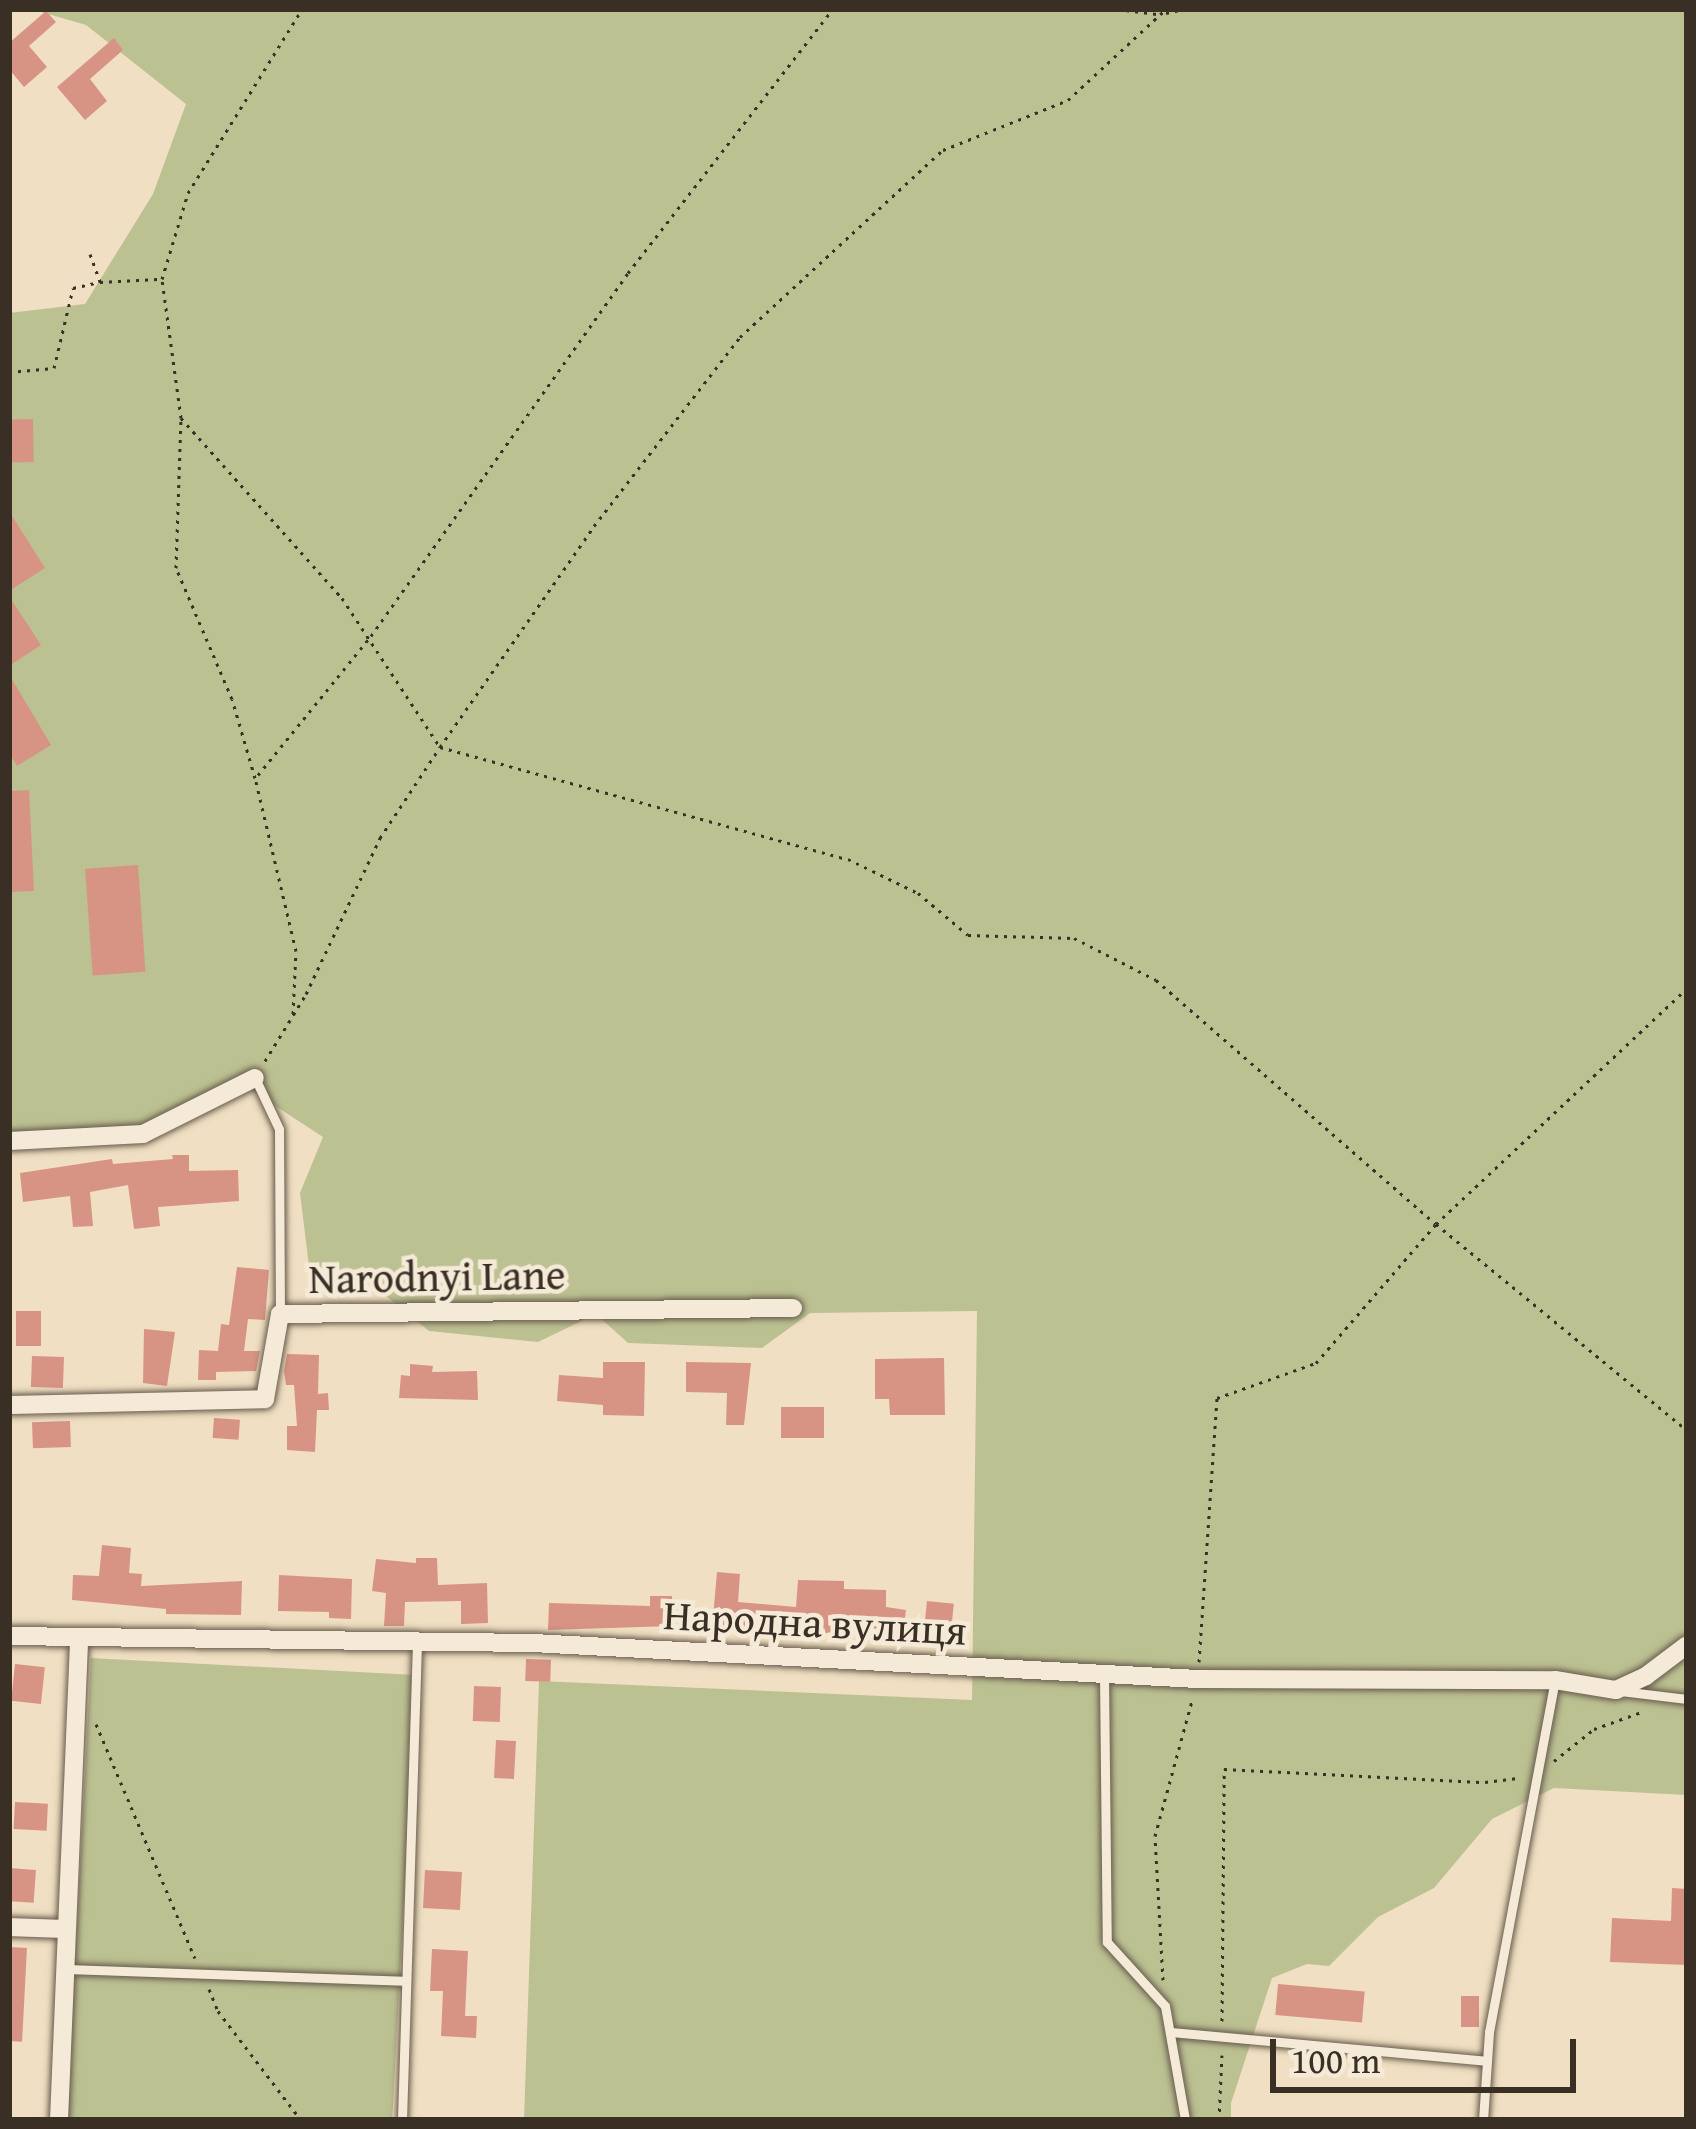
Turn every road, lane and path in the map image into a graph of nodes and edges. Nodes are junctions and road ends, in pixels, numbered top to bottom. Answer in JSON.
{"nodes":[{"id":1,"x":302,"y":9,"type":"edge"},
{"id":2,"x":832,"y":9,"type":"edge"},
{"id":3,"x":1117,"y":9,"type":"edge"},
{"id":4,"x":1185,"y":9,"type":"edge"},
{"id":5,"x":1163,"y":12,"type":"edge"},
{"id":6,"x":90,"y":254,"type":"dead end"},
{"id":7,"x":162,"y":279,"type":"junction"},
{"id":8,"x":100,"y":282,"type":"junction"},
{"id":9,"x":9,"y":372,"type":"edge"},
{"id":10,"x":181,"y":418,"type":"junction"},
{"id":11,"x":371,"y":636,"type":"junction"},
{"id":12,"x":440,"y":747,"type":"junction"},
{"id":13,"x":255,"y":778,"type":"junction"},
{"id":14,"x":1687,"y":988,"type":"edge"},
{"id":15,"x":293,"y":1016,"type":"junction"},
{"id":16,"x":255,"y":1078,"type":"junction"},
{"id":17,"x":9,"y":1141,"type":"edge"},
{"id":18,"x":1436,"y":1224,"type":"junction"},
{"id":19,"x":793,"y":1308,"type":"dead end"},
{"id":20,"x":280,"y":1314,"type":"junction"},
{"id":21,"x":9,"y":1405,"type":"edge"},
{"id":22,"x":1687,"y":1430,"type":"edge"},
{"id":23,"x":9,"y":1636,"type":"edge"},
{"id":24,"x":79,"y":1640,"type":"junction"},
{"id":25,"x":417,"y":1642,"type":"junction"},
{"id":26,"x":1687,"y":1645,"type":"edge"},
{"id":27,"x":1104,"y":1674,"type":"junction"},
{"id":28,"x":1198,"y":1679,"type":"junction"},
{"id":29,"x":1556,"y":1680,"type":"junction"},
{"id":30,"x":1616,"y":1690,"type":"junction"},
{"id":31,"x":1683,"y":1699,"type":"edge"},
{"id":32,"x":94,"y":1721,"type":"dead end"},
{"id":33,"x":1536,"y":1775,"type":"junction"},
{"id":34,"x":9,"y":1927,"type":"edge"},
{"id":35,"x":63,"y":1929,"type":"junction"},
{"id":36,"x":62,"y":1969,"type":"junction"},
{"id":37,"x":202,"y":1973,"type":"junction"},
{"id":38,"x":406,"y":1981,"type":"junction"},
{"id":39,"x":1165,"y":2006,"type":"junction"},
{"id":40,"x":1169,"y":2032,"type":"junction"},
{"id":41,"x":1222,"y":2037,"type":"junction"},
{"id":42,"x":1487,"y":2062,"type":"junction"},
{"id":43,"x":58,"y":2120,"type":"edge"},
{"id":44,"x":301,"y":2120,"type":"edge"},
{"id":45,"x":402,"y":2120,"type":"edge"},
{"id":46,"x":1185,"y":2120,"type":"edge"},
{"id":47,"x":1219,"y":2120,"type":"edge"},
{"id":48,"x":1483,"y":2120,"type":"edge"}],
"edges":[{"from":1,"to":7,"type":"path"},
{"from":2,"to":11,"type":"path"},
{"from":3,"to":5,"type":"path"},
{"from":4,"to":5,"type":"path"},
{"from":5,"to":12,"type":"path"},
{"from":6,"to":8,"type":"path"},
{"from":7,"to":8,"type":"path"},
{"from":7,"to":10,"type":"path"},
{"from":8,"to":9,"type":"path"},
{"from":10,"to":11,"type":"path"},
{"from":10,"to":13,"type":"path"},
{"from":11,"to":12,"type":"path"},
{"from":11,"to":13,"type":"path"},
{"from":12,"to":15,"type":"path"},
{"from":12,"to":18,"type":"path"},
{"from":13,"to":15,"type":"path"},
{"from":14,"to":18,"type":"path"},
{"from":15,"to":16,"type":"path"},
{"from":16,"to":17,"type":"street"},
{"from":16,"to":20,"type":"lane"},
{"from":18,"to":22,"type":"path"},
{"from":18,"to":28,"type":"path"},
{"from":19,"to":20,"type":"street","name":"Narodnyi Lane"},
{"from":20,"to":21,"type":"street","name":"Narodnyi Lane"},
{"from":23,"to":24,"type":"street","name":"Народна вулиця"},
{"from":24,"to":25,"type":"street","name":"Народна вулиця"},
{"from":24,"to":35,"type":"street"},
{"from":25,"to":27,"type":"street","name":"Народна вулиця"},
{"from":25,"to":38,"type":"lane"},
{"from":26,"to":30,"type":"street"},
{"from":27,"to":28,"type":"street","name":"Народна вулиця"},
{"from":27,"to":39,"type":"lane"},
{"from":28,"to":29,"type":"street","name":"Народна вулиця"},
{"from":28,"to":39,"type":"path"},
{"from":29,"to":30,"type":"street","name":"Народна вулиця"},
{"from":29,"to":33,"type":"lane"},
{"from":30,"to":31,"type":"lane"},
{"from":31,"to":33,"type":"path"},
{"from":32,"to":37,"type":"path"},
{"from":33,"to":41,"type":"path"},
{"from":33,"to":42,"type":"lane"},
{"from":34,"to":35,"type":"street"},
{"from":35,"to":36,"type":"street"},
{"from":36,"to":37,"type":"lane"},
{"from":36,"to":43,"type":"street"},
{"from":37,"to":38,"type":"lane"},
{"from":37,"to":44,"type":"path"},
{"from":38,"to":45,"type":"lane"},
{"from":39,"to":40,"type":"lane"},
{"from":40,"to":41,"type":"lane"},
{"from":40,"to":46,"type":"lane"},
{"from":41,"to":42,"type":"lane"},
{"from":41,"to":47,"type":"path"},
{"from":42,"to":48,"type":"lane"}]}
